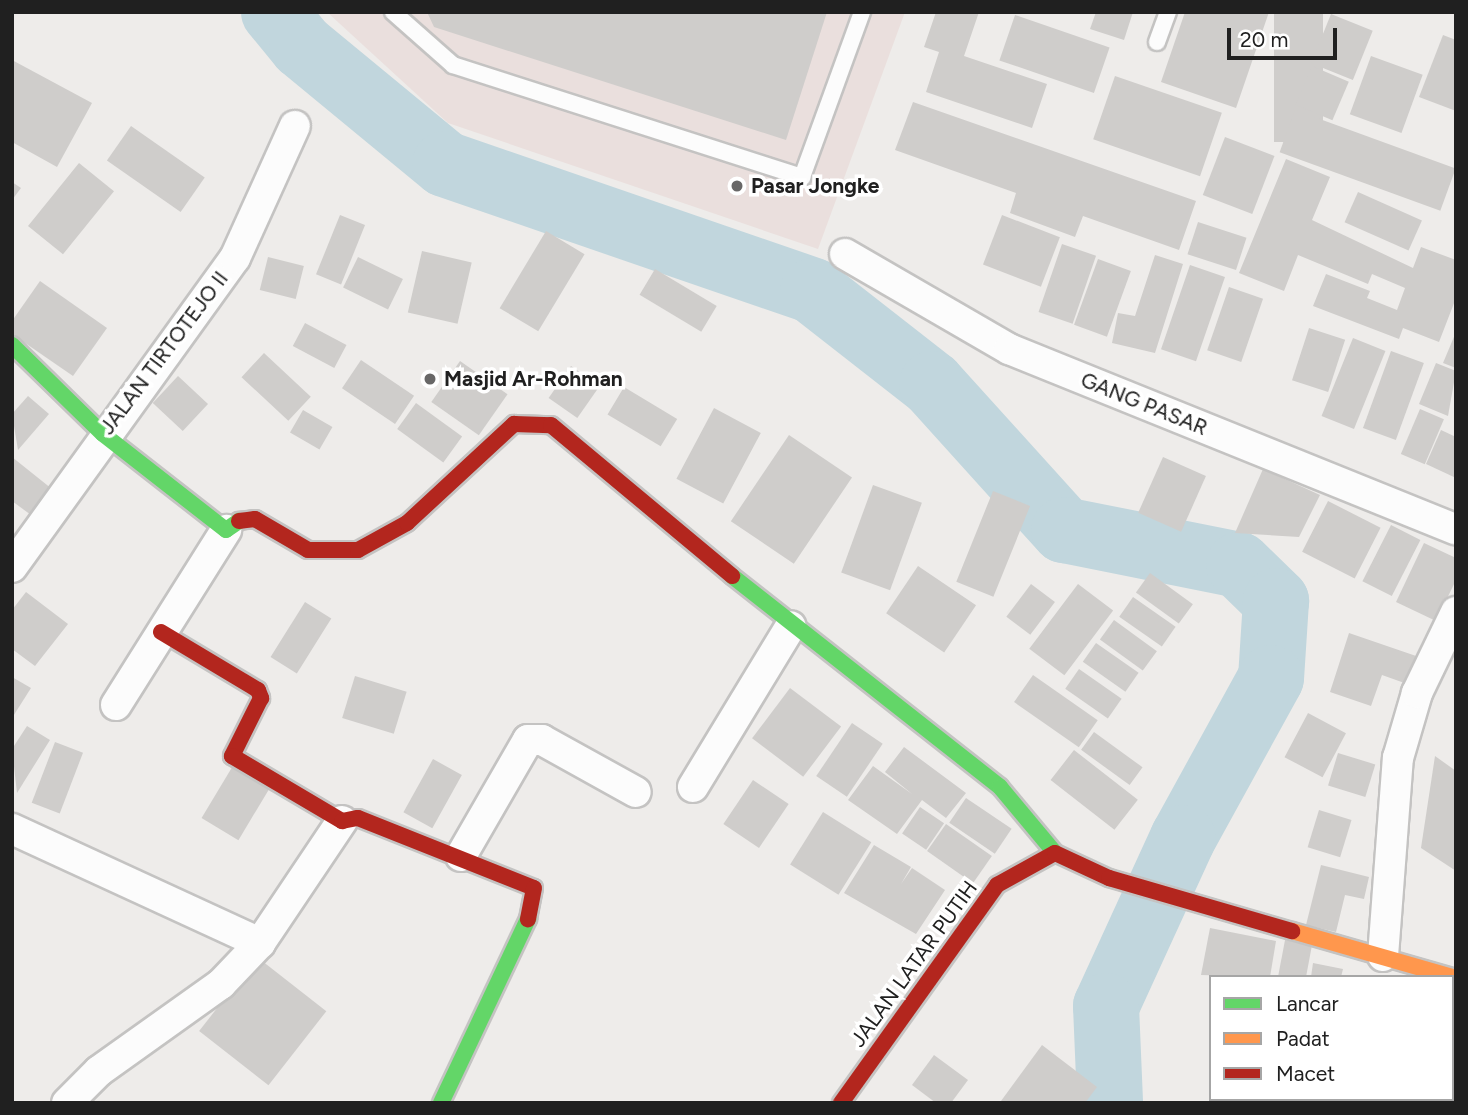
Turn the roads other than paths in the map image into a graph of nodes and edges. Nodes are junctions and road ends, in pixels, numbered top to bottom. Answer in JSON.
{"nodes":[{"id":1,"x":393,"y":12,"type":"edge"},
{"id":2,"x":862,"y":12,"type":"edge"},
{"id":3,"x":1168,"y":12,"type":"edge"},
{"id":4,"x":1157,"y":42,"type":"dead end"},
{"id":5,"x":295,"y":126,"type":"dead end"},
{"id":6,"x":845,"y":254,"type":"dead end"},
{"id":7,"x":12,"y":345,"type":"edge"},
{"id":8,"x":103,"y":434,"type":"junction"},
{"id":9,"x":226,"y":530,"type":"junction"},
{"id":10,"x":1456,"y":530,"type":"edge"},
{"id":11,"x":12,"y":567,"type":"edge"},
{"id":12,"x":1456,"y":612,"type":"edge"},
{"id":13,"x":791,"y":626,"type":"junction"},
{"id":14,"x":161,"y":632,"type":"junction"},
{"id":15,"x":116,"y":705,"type":"dead end"},
{"id":16,"x":693,"y":788,"type":"dead end"},
{"id":17,"x":636,"y":792,"type":"dead end"},
{"id":18,"x":342,"y":821,"type":"junction"},
{"id":19,"x":12,"y":830,"type":"edge"},
{"id":20,"x":1055,"y":853,"type":"junction"},
{"id":21,"x":461,"y":856,"type":"junction"},
{"id":22,"x":260,"y":943,"type":"junction"},
{"id":23,"x":1383,"y":956,"type":"junction"},
{"id":24,"x":1446,"y":975,"type":"edge"},
{"id":25,"x":66,"y":1103,"type":"edge"},
{"id":26,"x":441,"y":1103,"type":"edge"},
{"id":27,"x":841,"y":1103,"type":"edge"}],
"edges":[{"from":1,"to":2,"type":"lane"},
{"from":3,"to":4,"type":"lane"},
{"from":5,"to":8,"type":"street","name":"JALAN TIRTOTEJO II"},
{"from":6,"to":10,"type":"street","name":"GANG PASAR"},
{"from":7,"to":8,"type":"street"},
{"from":8,"to":9,"type":"street"},
{"from":8,"to":11,"type":"street","name":"JALAN TIRTOTEJO II"},
{"from":9,"to":13,"type":"street"},
{"from":9,"to":14,"type":"street"},
{"from":12,"to":23,"type":"street"},
{"from":13,"to":16,"type":"street"},
{"from":13,"to":20,"type":"street"},
{"from":14,"to":15,"type":"street"},
{"from":14,"to":18,"type":"street"},
{"from":17,"to":21,"type":"street"},
{"from":18,"to":21,"type":"street"},
{"from":18,"to":22,"type":"street"},
{"from":19,"to":22,"type":"street"},
{"from":20,"to":23,"type":"street"},
{"from":20,"to":27,"type":"street","name":"JALAN LATAR PUTIH"},
{"from":21,"to":26,"type":"street"},
{"from":22,"to":25,"type":"street"},
{"from":23,"to":24,"type":"street"}]}
